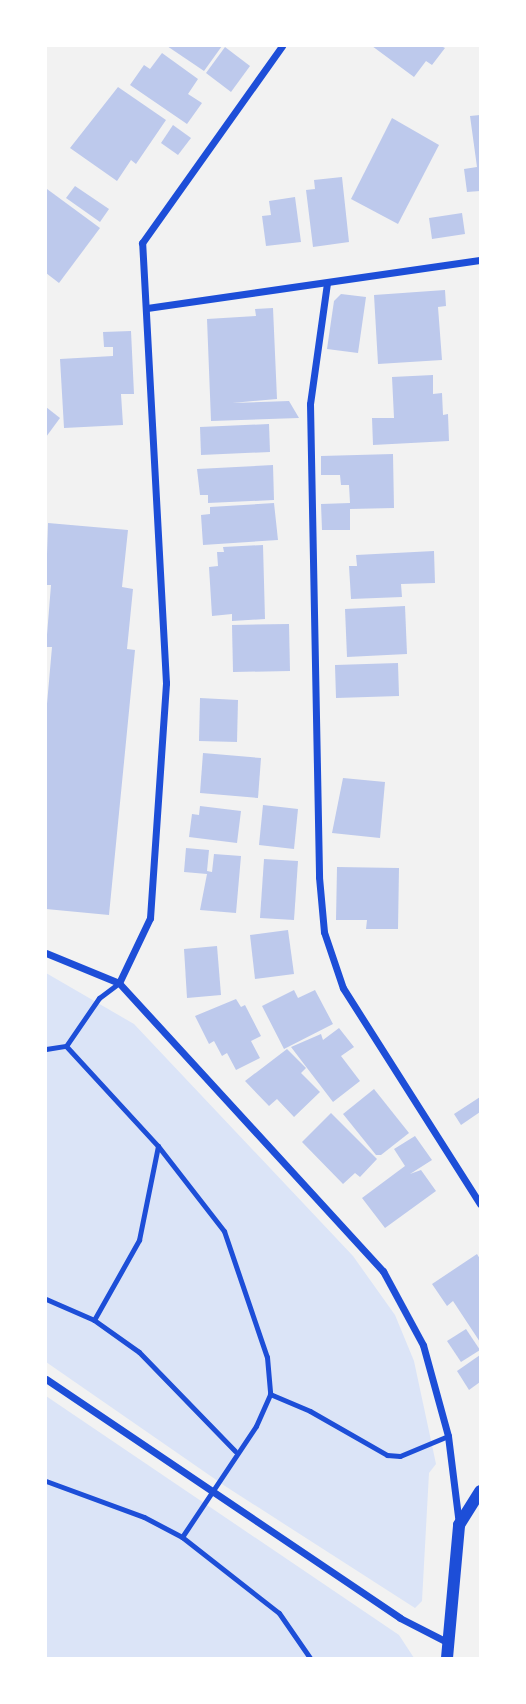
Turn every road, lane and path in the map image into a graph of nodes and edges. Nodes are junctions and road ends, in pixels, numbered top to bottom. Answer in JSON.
{"nodes":[{"id":1,"x":282,"y":46,"type":"edge"},
{"id":2,"x":481,"y":260,"type":"edge"},
{"id":3,"x":327,"y":283,"type":"junction"},
{"id":4,"x":147,"y":308,"type":"junction"},
{"id":5,"x":46,"y":953,"type":"edge"},
{"id":6,"x":119,"y":982,"type":"junction"},
{"id":7,"x":66,"y":1046,"type":"junction"},
{"id":8,"x":46,"y":1049,"type":"edge"},
{"id":9,"x":158,"y":1146,"type":"junction"},
{"id":10,"x":481,"y":1204,"type":"edge"},
{"id":11,"x":46,"y":1299,"type":"edge"},
{"id":12,"x":94,"y":1320,"type":"junction"},
{"id":13,"x":46,"y":1379,"type":"edge"},
{"id":14,"x":270,"y":1394,"type":"junction"},
{"id":15,"x":448,"y":1436,"type":"junction"},
{"id":16,"x":235,"y":1451,"type":"junction"},
{"id":17,"x":46,"y":1481,"type":"edge"},
{"id":18,"x":481,"y":1491,"type":"edge"},
{"id":19,"x":212,"y":1492,"type":"junction"},
{"id":20,"x":459,"y":1525,"type":"junction"},
{"id":21,"x":182,"y":1537,"type":"junction"},
{"id":22,"x":447,"y":1642,"type":"junction"},
{"id":23,"x":310,"y":1658,"type":"edge"},
{"id":24,"x":447,"y":1658,"type":"edge"}],
"edges":[{"from":1,"to":4,"type":"street"},
{"from":2,"to":3,"type":"street"},
{"from":3,"to":4,"type":"street"},
{"from":3,"to":10,"type":"street"},
{"from":4,"to":6,"type":"street"},
{"from":5,"to":6,"type":"street"},
{"from":6,"to":7,"type":"lane"},
{"from":6,"to":15,"type":"street"},
{"from":7,"to":8,"type":"lane"},
{"from":7,"to":9,"type":"lane"},
{"from":9,"to":12,"type":"lane"},
{"from":9,"to":14,"type":"lane"},
{"from":11,"to":12,"type":"lane"},
{"from":12,"to":16,"type":"lane"},
{"from":13,"to":19,"type":"street"},
{"from":14,"to":15,"type":"lane"},
{"from":14,"to":16,"type":"lane"},
{"from":15,"to":20,"type":"street"},
{"from":16,"to":19,"type":"lane"},
{"from":17,"to":21,"type":"lane"},
{"from":18,"to":20,"type":"street"},
{"from":19,"to":21,"type":"lane"},
{"from":19,"to":22,"type":"street"},
{"from":20,"to":22,"type":"street"},
{"from":21,"to":23,"type":"lane"},
{"from":22,"to":24,"type":"street"}]}
